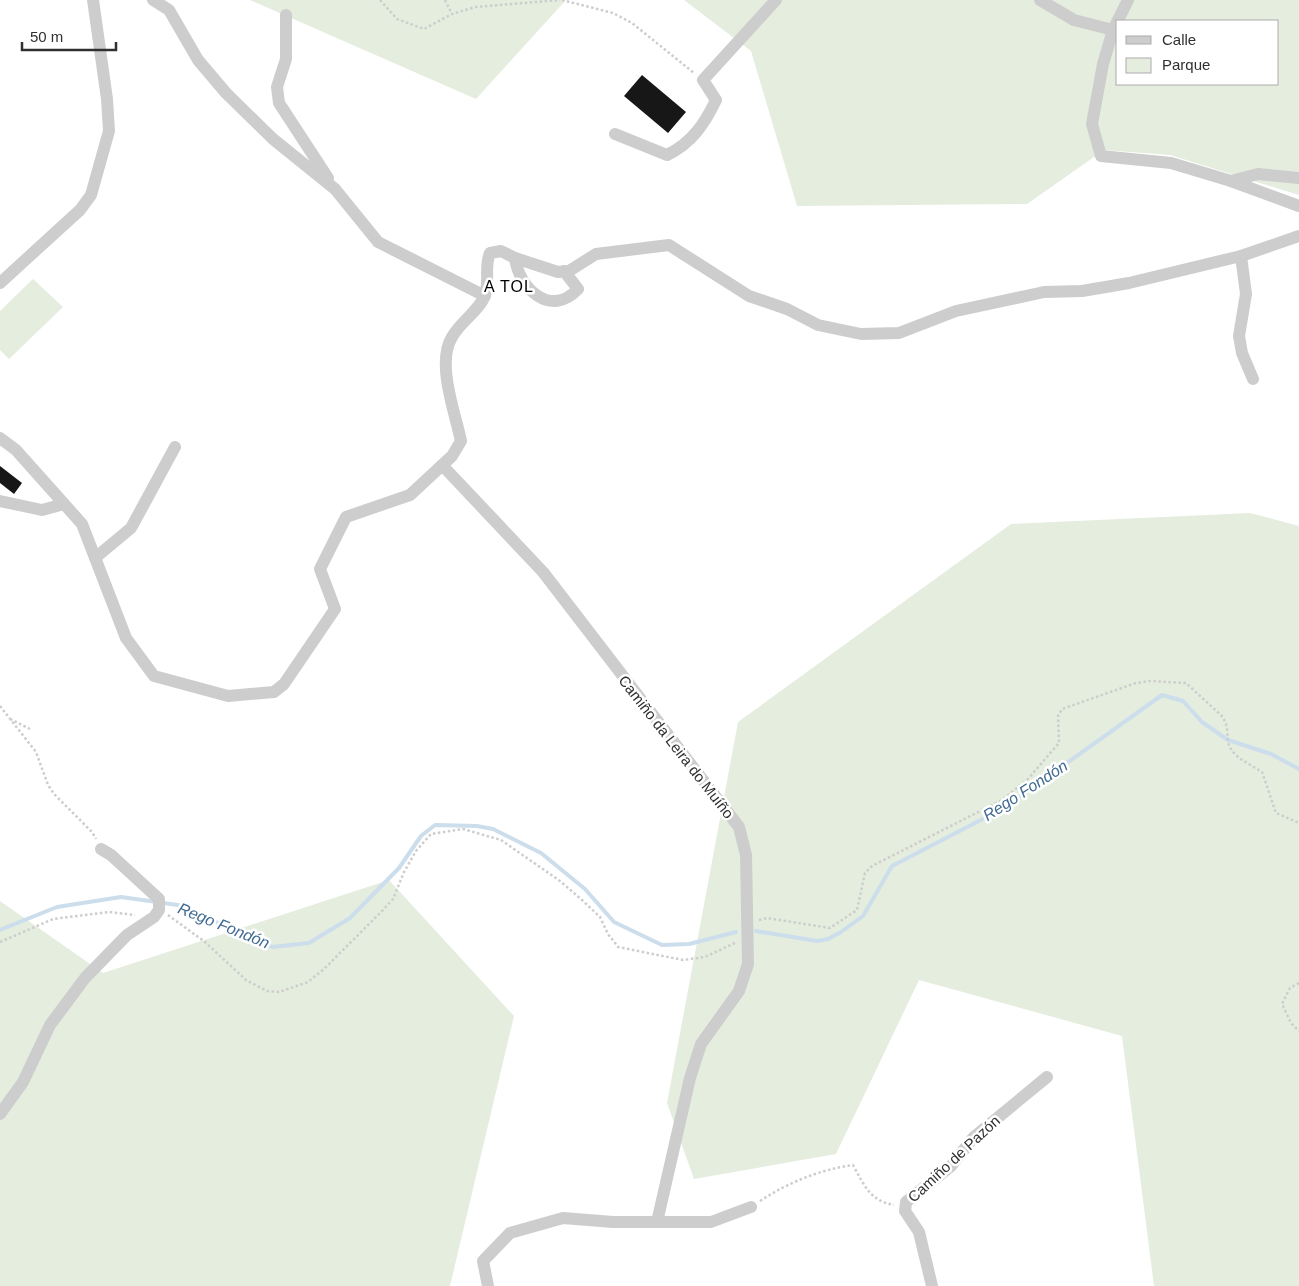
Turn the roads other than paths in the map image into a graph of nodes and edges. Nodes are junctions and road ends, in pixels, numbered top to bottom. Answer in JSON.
{"nodes":[{"id":1,"x":93,"y":0,"type":"edge"},
{"id":2,"x":153,"y":0,"type":"edge"},
{"id":3,"x":776,"y":0,"type":"edge"},
{"id":4,"x":1040,"y":0,"type":"edge"},
{"id":5,"x":1128,"y":0,"type":"edge"},
{"id":6,"x":286,"y":14,"type":"dead end"},
{"id":7,"x":1119,"y":20,"type":"edge"},
{"id":8,"x":1116,"y":26,"type":"edge"},
{"id":9,"x":1114,"y":30,"type":"junction"},
{"id":10,"x":616,"y":134,"type":"dead end"},
{"id":11,"x":1299,"y":178,"type":"edge"},
{"id":12,"x":1231,"y":181,"type":"junction"},
{"id":13,"x":335,"y":189,"type":"junction"},
{"id":14,"x":1299,"y":206,"type":"edge"},
{"id":15,"x":1299,"y":236,"type":"edge"},
{"id":16,"x":1241,"y":256,"type":"junction"},
{"id":17,"x":515,"y":258,"type":"junction"},
{"id":18,"x":564,"y":270,"type":"junction"},
{"id":19,"x":0,"y":283,"type":"edge"},
{"id":20,"x":485,"y":296,"type":"junction"},
{"id":21,"x":1253,"y":379,"type":"dead end"},
{"id":22,"x":0,"y":438,"type":"edge"},
{"id":23,"x":175,"y":447,"type":"dead end"},
{"id":24,"x":442,"y":465,"type":"junction"},
{"id":25,"x":0,"y":501,"type":"edge"},
{"id":26,"x":64,"y":504,"type":"junction"},
{"id":27,"x":96,"y":558,"type":"junction"},
{"id":28,"x":101,"y":849,"type":"road end"},
{"id":29,"x":1047,"y":1078,"type":"dead end"},
{"id":30,"x":0,"y":1114,"type":"edge"},
{"id":31,"x":750,"y":1207,"type":"road end"},
{"id":32,"x":657,"y":1222,"type":"junction"},
{"id":33,"x":488,"y":1286,"type":"edge"},
{"id":34,"x":932,"y":1286,"type":"edge"}],
"edges":[{"from":1,"to":19,"type":"street"},
{"from":2,"to":13,"type":"street"},
{"from":3,"to":10,"type":"street"},
{"from":4,"to":9,"type":"street"},
{"from":5,"to":7,"type":"street"},
{"from":6,"to":13,"type":"street"},
{"from":8,"to":9,"type":"street"},
{"from":9,"to":12,"type":"street"},
{"from":11,"to":12,"type":"street"},
{"from":12,"to":14,"type":"street"},
{"from":13,"to":20,"type":"street"},
{"from":15,"to":16,"type":"street"},
{"from":16,"to":18,"type":"street"},
{"from":16,"to":21,"type":"street"},
{"from":17,"to":18,"type":"street"},
{"from":17,"to":18,"type":"street"},
{"from":17,"to":20,"type":"street"},
{"from":20,"to":24,"type":"street"},
{"from":22,"to":26,"type":"street"},
{"from":23,"to":27,"type":"street"},
{"from":24,"to":27,"type":"street"},
{"from":24,"to":32,"type":"street","name":"Camiño da Leira do Muíño"},
{"from":25,"to":26,"type":"street"},
{"from":26,"to":27,"type":"street"},
{"from":28,"to":30,"type":"street"},
{"from":29,"to":34,"type":"street","name":"Camiño de Pazón"},
{"from":31,"to":32,"type":"street"},
{"from":32,"to":33,"type":"street"}]}
